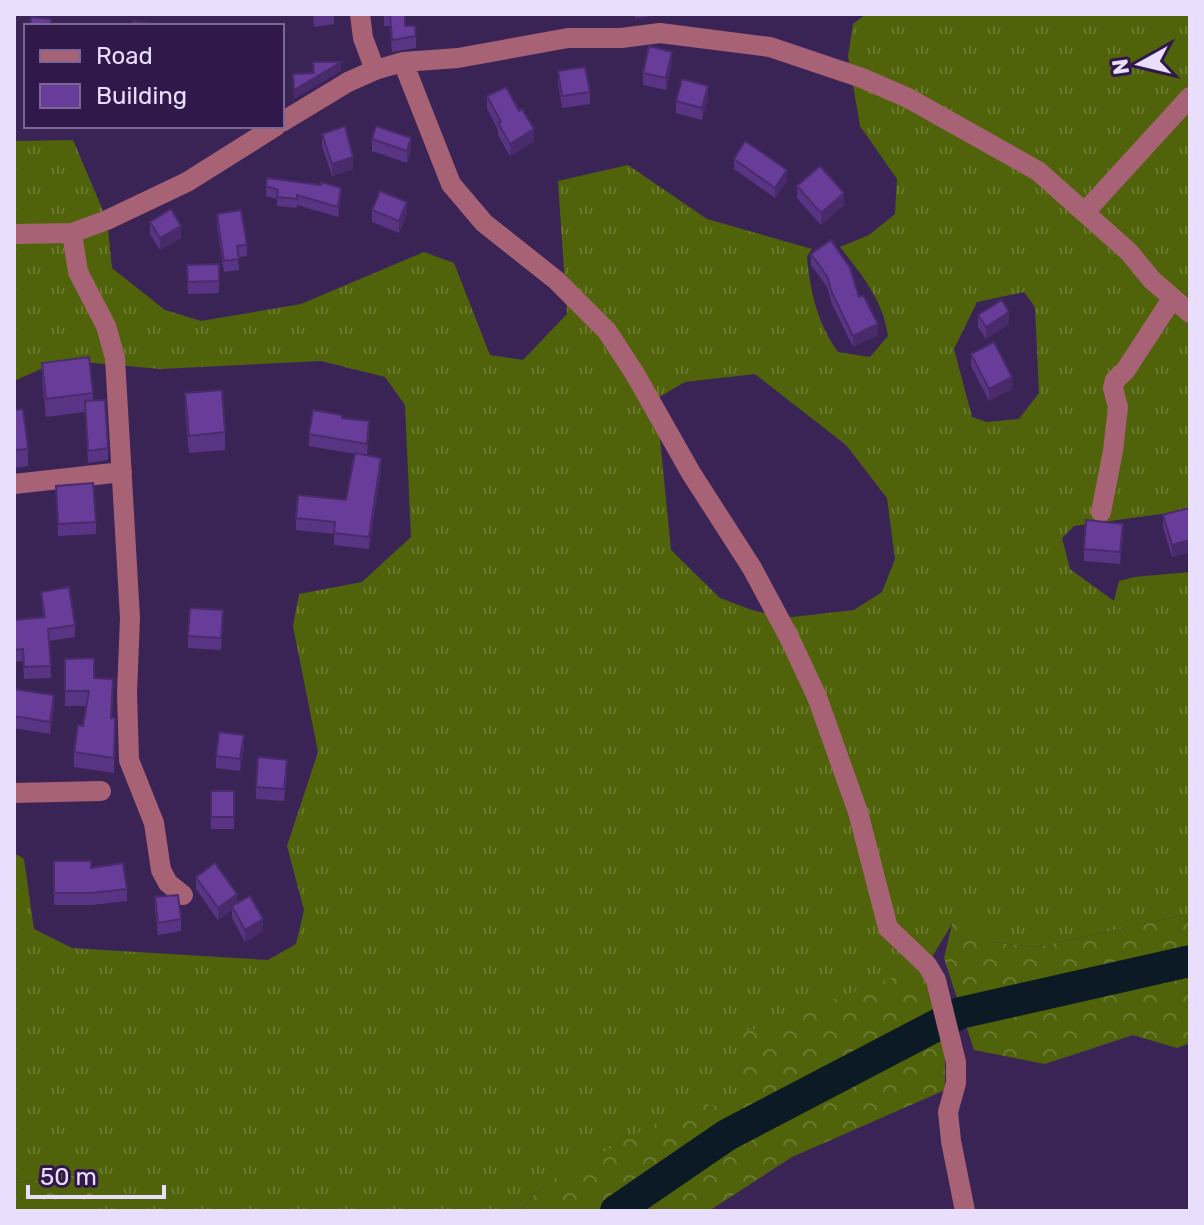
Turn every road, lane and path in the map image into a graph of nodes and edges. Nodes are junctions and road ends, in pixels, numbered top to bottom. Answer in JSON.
{"nodes":[{"id":1,"x":360,"y":14,"type":"edge"},
{"id":2,"x":403,"y":62,"type":"junction"},
{"id":3,"x":375,"y":70,"type":"junction"},
{"id":4,"x":1190,"y":97,"type":"edge"},
{"id":5,"x":284,"y":121,"type":"edge"},
{"id":6,"x":273,"y":128,"type":"edge"},
{"id":7,"x":1085,"y":212,"type":"junction"},
{"id":8,"x":72,"y":233,"type":"junction"},
{"id":9,"x":14,"y":234,"type":"edge"},
{"id":10,"x":1172,"y":299,"type":"junction"},
{"id":11,"x":1190,"y":313,"type":"edge"},
{"id":12,"x":122,"y":472,"type":"junction"},
{"id":13,"x":14,"y":484,"type":"edge"},
{"id":14,"x":1101,"y":512,"type":"dead end"},
{"id":15,"x":101,"y":791,"type":"dead end"},
{"id":16,"x":14,"y":793,"type":"edge"},
{"id":17,"x":183,"y":895,"type":"dead end"},
{"id":18,"x":965,"y":1211,"type":"edge"}],
"edges":[{"from":1,"to":3,"type":"street"},
{"from":2,"to":3,"type":"street"},
{"from":2,"to":7,"type":"street"},
{"from":2,"to":18,"type":"street"},
{"from":3,"to":5,"type":"street"},
{"from":4,"to":7,"type":"street"},
{"from":6,"to":8,"type":"street"},
{"from":7,"to":10,"type":"street"},
{"from":8,"to":9,"type":"street"},
{"from":8,"to":12,"type":"street"},
{"from":10,"to":11,"type":"street"},
{"from":10,"to":14,"type":"street"},
{"from":12,"to":13,"type":"street"},
{"from":12,"to":17,"type":"street"},
{"from":15,"to":16,"type":"street"}]}
